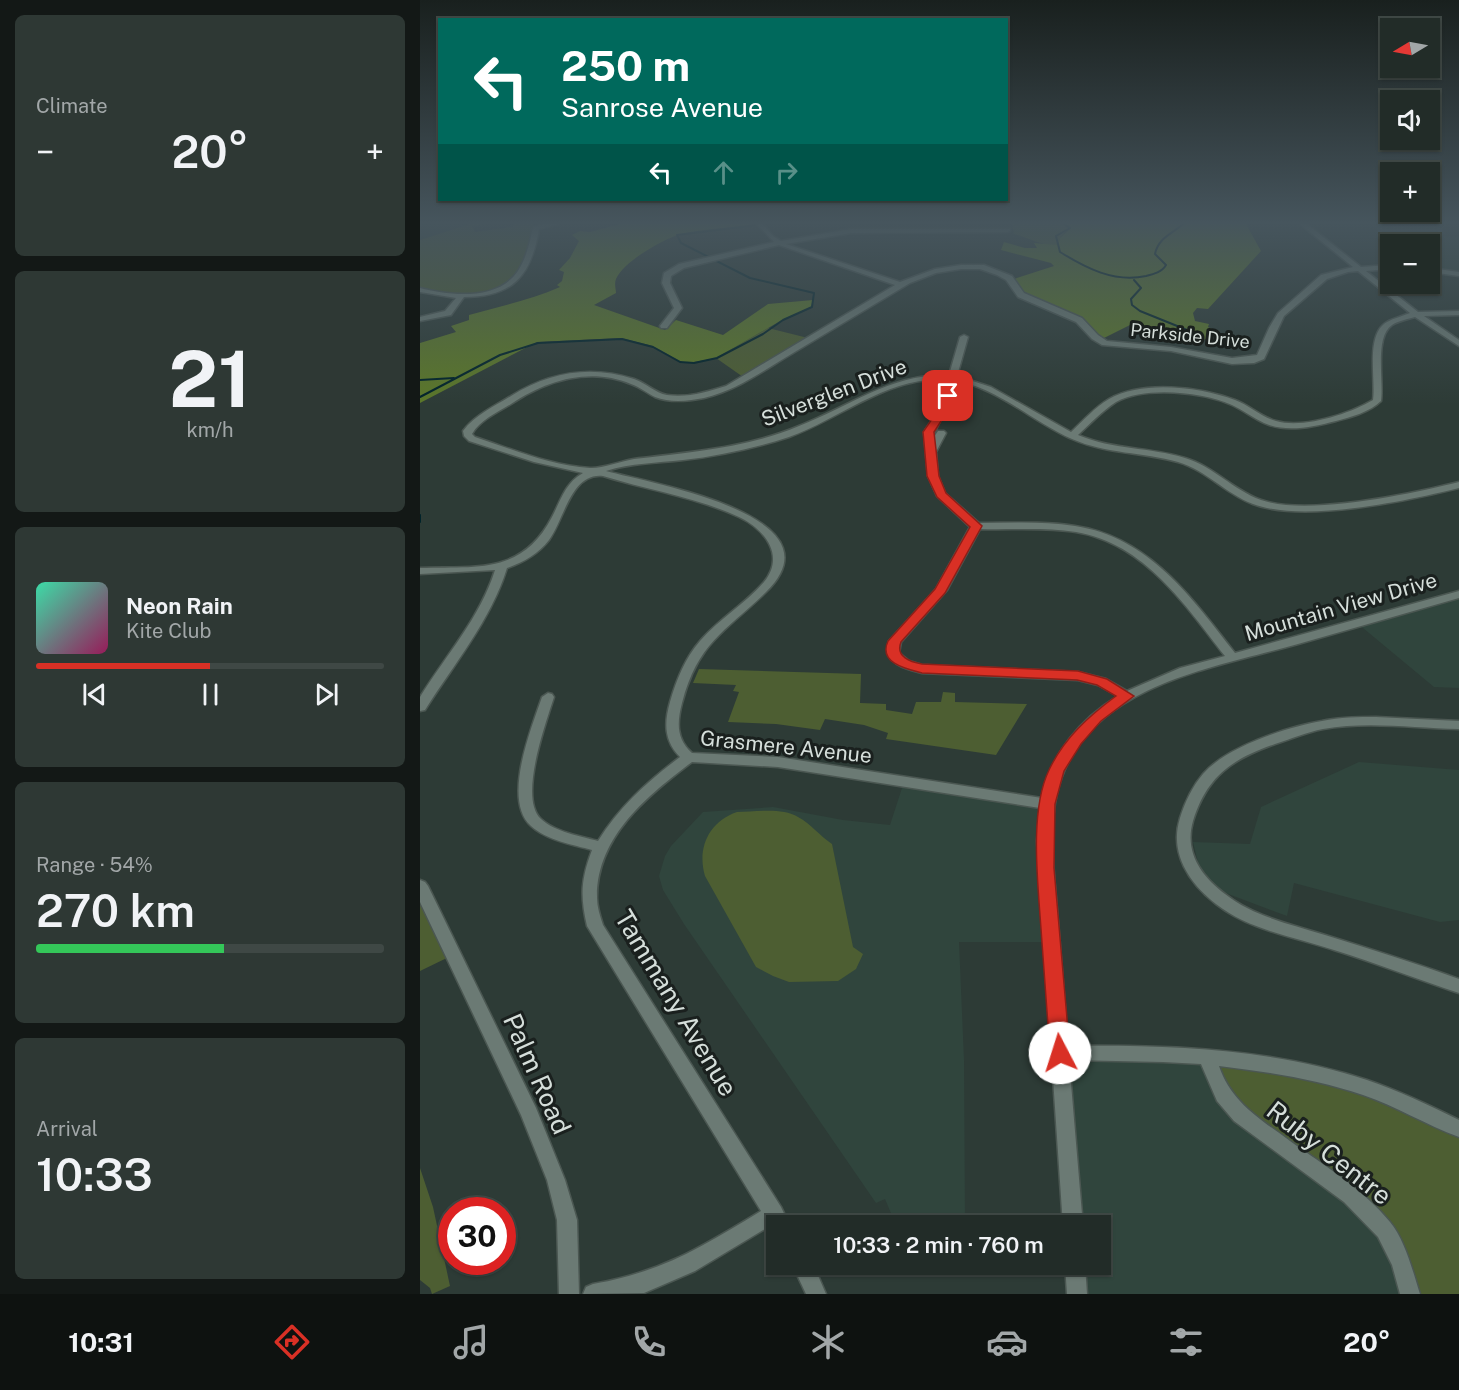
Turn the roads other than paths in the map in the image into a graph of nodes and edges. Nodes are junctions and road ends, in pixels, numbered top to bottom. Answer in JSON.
{"nodes":[{"id":1,"x":507,"y":284,"type":"edge"},
{"id":2,"x":667,"y":284,"type":"edge"},
{"id":3,"x":1014,"y":284,"type":"edge"},
{"id":4,"x":1314,"y":284,"type":"edge"},
{"id":5,"x":1380,"y":284,"type":"edge"},
{"id":6,"x":901,"y":285,"type":"edge"},
{"id":7,"x":420,"y":290,"type":"edge"},
{"id":8,"x":461,"y":297,"type":"junction"},
{"id":9,"x":1416,"y":314,"type":"junction"},
{"id":10,"x":1459,"y":314,"type":"edge"},
{"id":11,"x":420,"y":319,"type":"edge"},
{"id":12,"x":664,"y":326,"type":"dead end"},
{"id":13,"x":964,"y":337,"type":"dead end"},
{"id":14,"x":1459,"y":344,"type":"edge"},
{"id":15,"x":952,"y":378,"type":"junction"},
{"id":16,"x":948,"y":396,"type":"dead end"},
{"id":17,"x":941,"y":433,"type":"dead end"},
{"id":18,"x":1072,"y":436,"type":"junction"},
{"id":19,"x":932,"y":450,"type":"junction"},
{"id":20,"x":593,"y":472,"type":"junction"},
{"id":21,"x":1459,"y":485,"type":"edge"},
{"id":22,"x":976,"y":526,"type":"junction"},
{"id":23,"x":502,"y":566,"type":"junction"},
{"id":24,"x":420,"y":571,"type":"edge"},
{"id":25,"x":1459,"y":594,"type":"edge"},
{"id":26,"x":1233,"y":658,"type":"junction"},
{"id":27,"x":1127,"y":696,"type":"junction"},
{"id":28,"x":548,"y":698,"type":"dead end"},
{"id":29,"x":420,"y":706,"type":"edge"},
{"id":30,"x":1459,"y":725,"type":"edge"},
{"id":31,"x":689,"y":757,"type":"junction"},
{"id":32,"x":1047,"y":804,"type":"junction"},
{"id":33,"x":600,"y":847,"type":"junction"},
{"id":34,"x":421,"y":892,"type":"edge"},
{"id":35,"x":1459,"y":986,"type":"edge"},
{"id":36,"x":1060,"y":1053,"type":"junction"},
{"id":37,"x":1208,"y":1057,"type":"junction"},
{"id":38,"x":1459,"y":1129,"type":"edge"},
{"id":39,"x":775,"y":1215,"type":"edge"},
{"id":40,"x":1072,"y":1215,"type":"edge"},
{"id":41,"x":766,"y":1226,"type":"edge"},
{"id":42,"x":807,"y":1275,"type":"edge"},
{"id":43,"x":1076,"y":1275,"type":"edge"},
{"id":44,"x":569,"y":1294,"type":"edge"},
{"id":45,"x":593,"y":1294,"type":"edge"},
{"id":46,"x":816,"y":1294,"type":"edge"},
{"id":47,"x":1077,"y":1294,"type":"edge"},
{"id":48,"x":1410,"y":1294,"type":"edge"}],
"edges":[{"from":1,"to":8,"type":"street"},
{"from":2,"to":12,"type":"street"},
{"from":3,"to":4,"type":"street","name":"Parkside Drive"},
{"from":5,"to":9,"type":"street"},
{"from":6,"to":20,"type":"street","name":"Parkside Drive"},
{"from":7,"to":8,"type":"street"},
{"from":8,"to":11,"type":"street"},
{"from":9,"to":10,"type":"street"},
{"from":9,"to":14,"type":"street"},
{"from":9,"to":18,"type":"street"},
{"from":13,"to":15,"type":"street"},
{"from":15,"to":18,"type":"street","name":"Silverglen Drive"},
{"from":15,"to":20,"type":"street","name":"Silverglen Drive"},
{"from":16,"to":19,"type":"street"},
{"from":17,"to":19,"type":"street"},
{"from":18,"to":21,"type":"street","name":"Silverglen Drive"},
{"from":19,"to":22,"type":"street"},
{"from":20,"to":23,"type":"street","name":"Silverglen Drive"},
{"from":20,"to":31,"type":"street","name":"Grasmere Avenue"},
{"from":22,"to":26,"type":"street"},
{"from":22,"to":27,"type":"street"},
{"from":23,"to":24,"type":"street","name":"Silverglen Drive"},
{"from":23,"to":29,"type":"street"},
{"from":25,"to":26,"type":"street","name":"Mountain View Drive"},
{"from":26,"to":27,"type":"street","name":"Mountain View Drive"},
{"from":27,"to":32,"type":"street","name":"Mountain View Drive"},
{"from":28,"to":33,"type":"street"},
{"from":30,"to":35,"type":"street"},
{"from":31,"to":32,"type":"street","name":"Grasmere Avenue"},
{"from":31,"to":33,"type":"street","name":"Tammany Avenue"},
{"from":32,"to":36,"type":"street","name":"Mountain View Drive"},
{"from":33,"to":39,"type":"street","name":"Tammany Avenue"},
{"from":34,"to":44,"type":"street","name":"Palm Road"},
{"from":36,"to":37,"type":"street"},
{"from":36,"to":40,"type":"street","name":"Mountain View Drive"},
{"from":37,"to":38,"type":"street"},
{"from":37,"to":48,"type":"street","name":"Ruby Centre"},
{"from":41,"to":45,"type":"street"},
{"from":42,"to":46,"type":"street"},
{"from":43,"to":47,"type":"street"}]}
